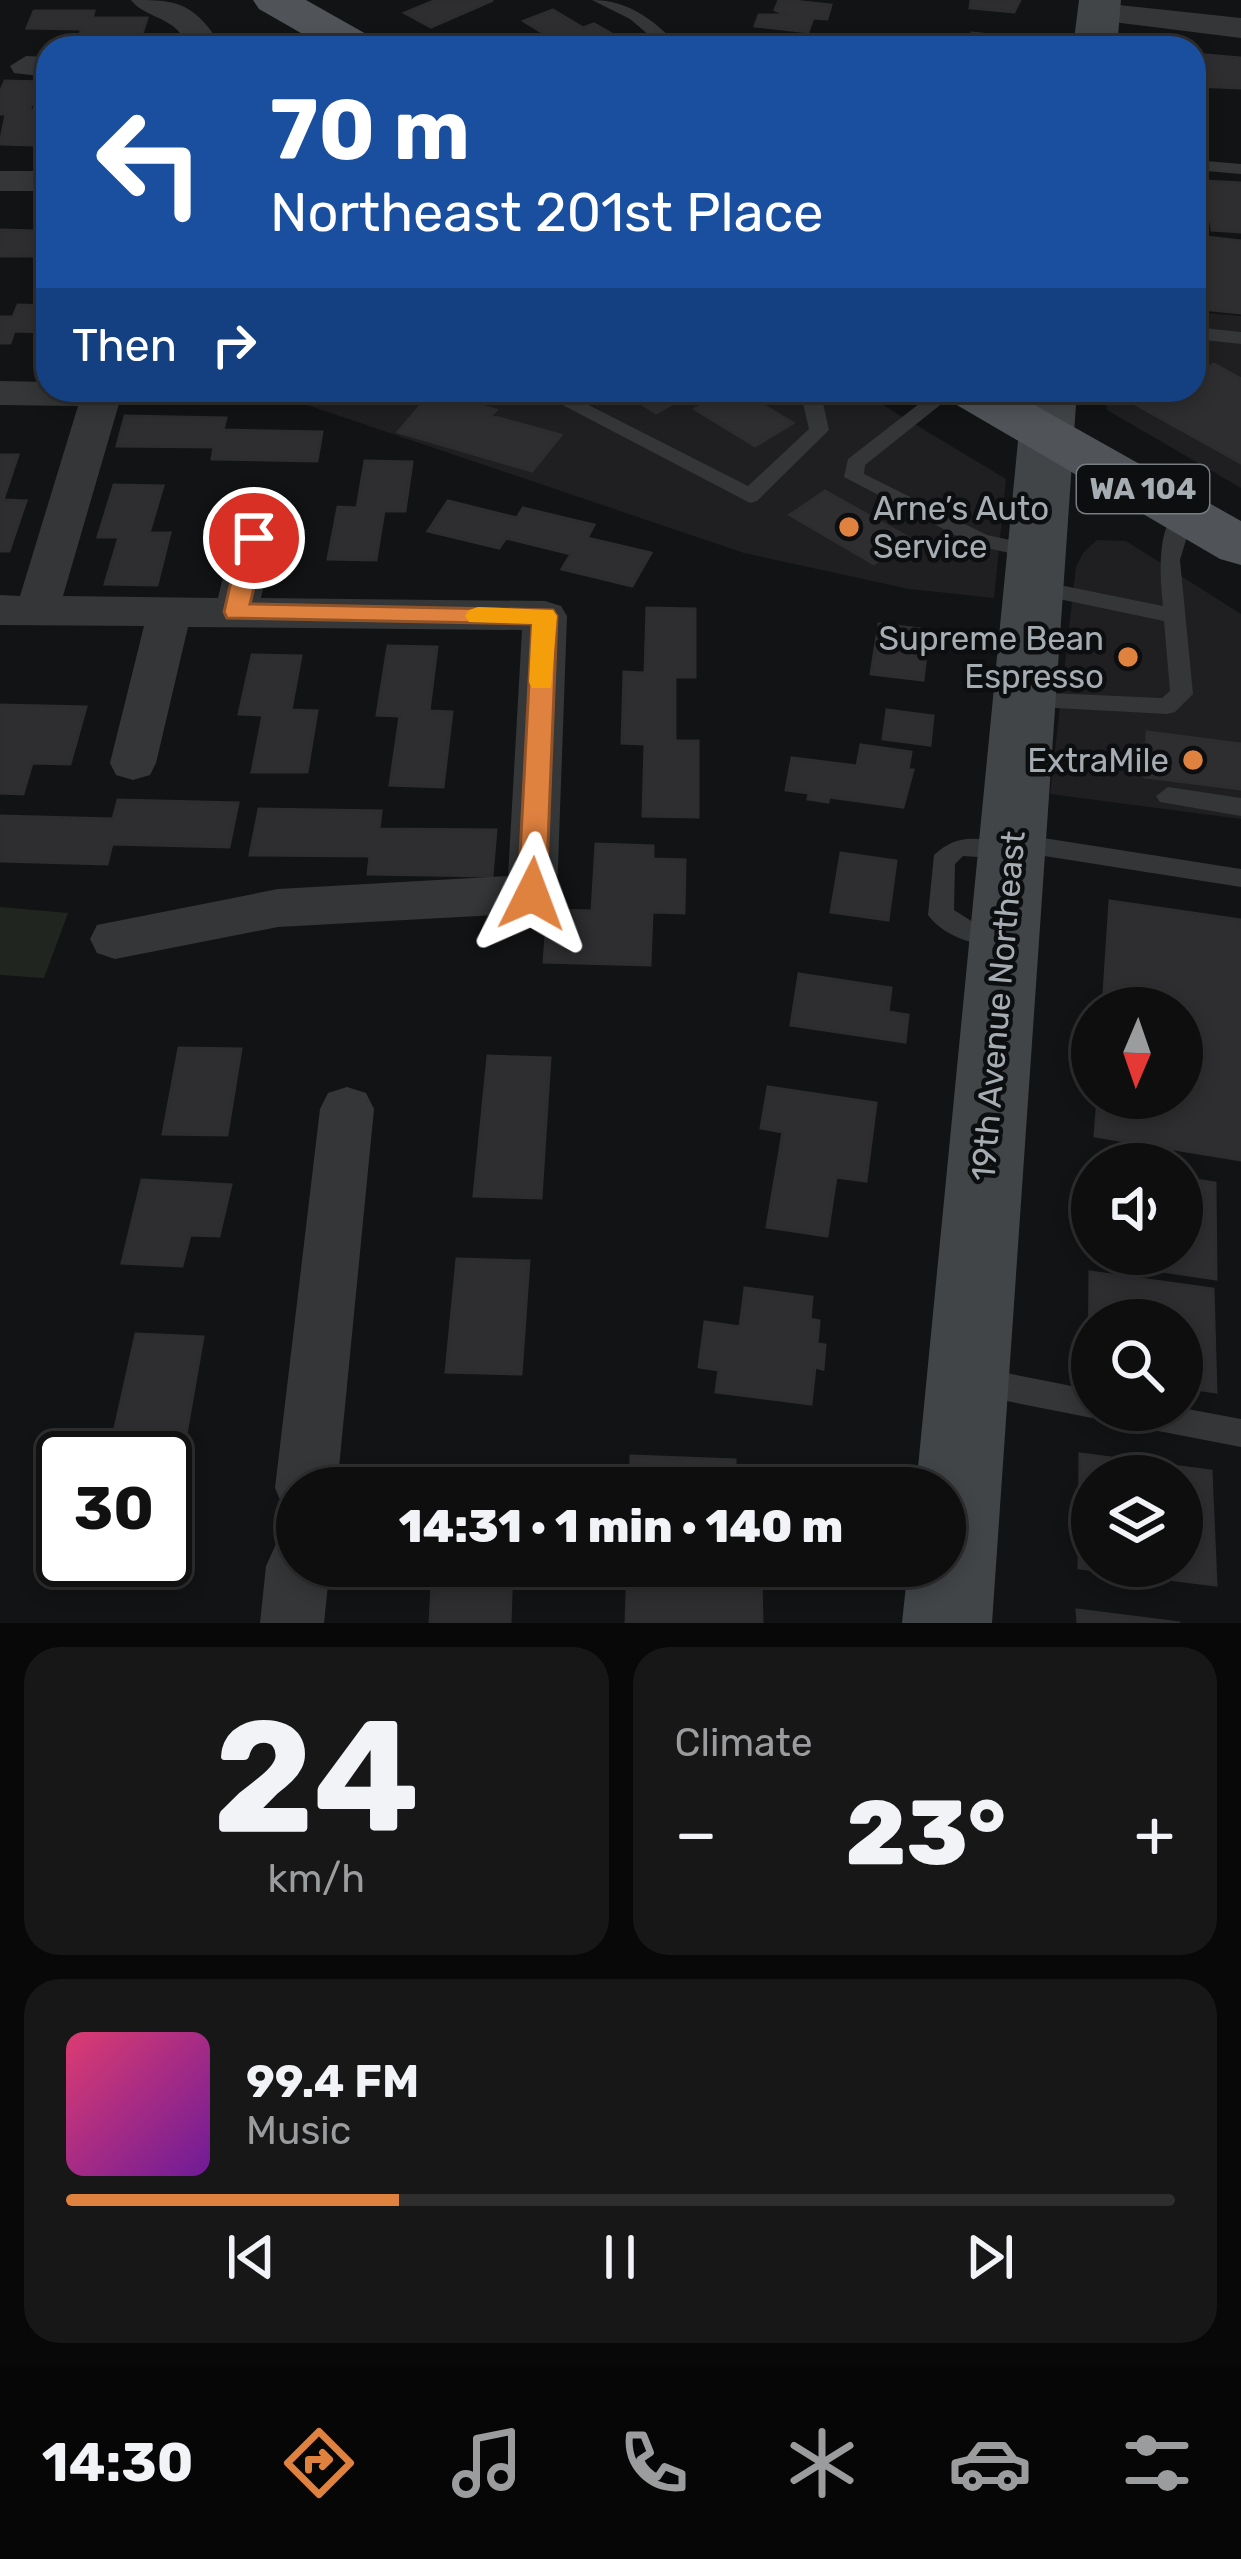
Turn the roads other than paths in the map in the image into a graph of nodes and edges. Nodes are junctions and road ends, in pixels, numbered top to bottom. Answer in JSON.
{"nodes":[{"id":1,"x":147,"y":0,"type":"edge"},
{"id":2,"x":274,"y":0,"type":"edge"},
{"id":3,"x":600,"y":0,"type":"edge"},
{"id":4,"x":1098,"y":20,"type":"edge"},
{"id":5,"x":1241,"y":28,"type":"edge"},
{"id":6,"x":195,"y":36,"type":"edge"},
{"id":7,"x":337,"y":36,"type":"edge"},
{"id":8,"x":660,"y":36,"type":"edge"},
{"id":9,"x":1206,"y":166,"type":"edge"},
{"id":10,"x":1241,"y":169,"type":"edge"},
{"id":11,"x":0,"y":181,"type":"edge"},
{"id":12,"x":36,"y":181,"type":"edge"},
{"id":13,"x":1206,"y":334,"type":"edge"},
{"id":14,"x":1241,"y":338,"type":"edge"},
{"id":15,"x":0,"y":393,"type":"edge"},
{"id":16,"x":36,"y":393,"type":"edge"},
{"id":17,"x":98,"y":402,"type":"edge"},
{"id":18,"x":567,"y":402,"type":"edge"},
{"id":19,"x":813,"y":402,"type":"edge"},
{"id":20,"x":934,"y":402,"type":"edge"},
{"id":21,"x":1014,"y":402,"type":"edge"},
{"id":22,"x":1048,"y":411,"type":"edge"},
{"id":23,"x":262,"y":501,"type":"dead end"},
{"id":24,"x":1184,"y":513,"type":"junction"},
{"id":25,"x":1241,"y":546,"type":"edge"},
{"id":26,"x":1034,"y":569,"type":"junction"},
{"id":27,"x":19,"y":610,"type":"edge"},
{"id":28,"x":170,"y":612,"type":"junction"},
{"id":29,"x":236,"y":612,"type":"junction"},
{"id":30,"x":1175,"y":616,"type":"junction"},
{"id":31,"x":1023,"y":700,"type":"junction"},
{"id":32,"x":133,"y":763,"type":"dead end"},
{"id":33,"x":1168,"y":796,"type":"dead end"},
{"id":34,"x":1241,"y":807,"type":"edge"},
{"id":35,"x":1011,"y":846,"type":"junction"},
{"id":36,"x":1241,"y":878,"type":"edge"},
{"id":37,"x":115,"y":939,"type":"dead end"},
{"id":38,"x":347,"y":1109,"type":"dead end"},
{"id":39,"x":968,"y":1380,"type":"junction"},
{"id":40,"x":1071,"y":1400,"type":"edge"},
{"id":41,"x":1203,"y":1426,"type":"edge"},
{"id":42,"x":1241,"y":1433,"type":"edge"},
{"id":43,"x":308,"y":1467,"type":"edge"},
{"id":44,"x":296,"y":1587,"type":"edge"},
{"id":45,"x":292,"y":1623,"type":"edge"},
{"id":46,"x":947,"y":1623,"type":"edge"}],
"edges":[{"from":1,"to":6,"type":"street"},
{"from":2,"to":7,"type":"main road"},
{"from":3,"to":8,"type":"lane"},
{"from":4,"to":5,"type":"street"},
{"from":9,"to":10,"type":"lane"},
{"from":11,"to":12,"type":"street"},
{"from":13,"to":14,"type":"lane"},
{"from":15,"to":16,"type":"street"},
{"from":17,"to":27,"type":"street"},
{"from":18,"to":19,"type":"lane"},
{"from":20,"to":26,"type":"lane"},
{"from":21,"to":22,"type":"main road","number":"WA 104"},
{"from":22,"to":24,"type":"main road","number":"WA 104"},
{"from":22,"to":26,"type":"street","name":"19th Avenue Northeast"},
{"from":23,"to":29,"type":"street"},
{"from":24,"to":25,"type":"main road","number":"WA 104"},
{"from":24,"to":30,"type":"lane"},
{"from":26,"to":30,"type":"lane"},
{"from":26,"to":31,"type":"street","name":"19th Avenue Northeast"},
{"from":27,"to":28,"type":"street"},
{"from":28,"to":29,"type":"street"},
{"from":28,"to":32,"type":"street"},
{"from":29,"to":37,"type":"street"},
{"from":30,"to":31,"type":"lane"},
{"from":31,"to":35,"type":"street","name":"19th Avenue Northeast"},
{"from":33,"to":34,"type":"lane"},
{"from":35,"to":36,"type":"lane"},
{"from":35,"to":39,"type":"street","name":"19th Avenue Northeast"},
{"from":38,"to":43,"type":"street"},
{"from":39,"to":40,"type":"lane"},
{"from":39,"to":46,"type":"street","name":"19th Avenue Northeast"},
{"from":41,"to":42,"type":"lane"},
{"from":44,"to":45,"type":"street"}]}
